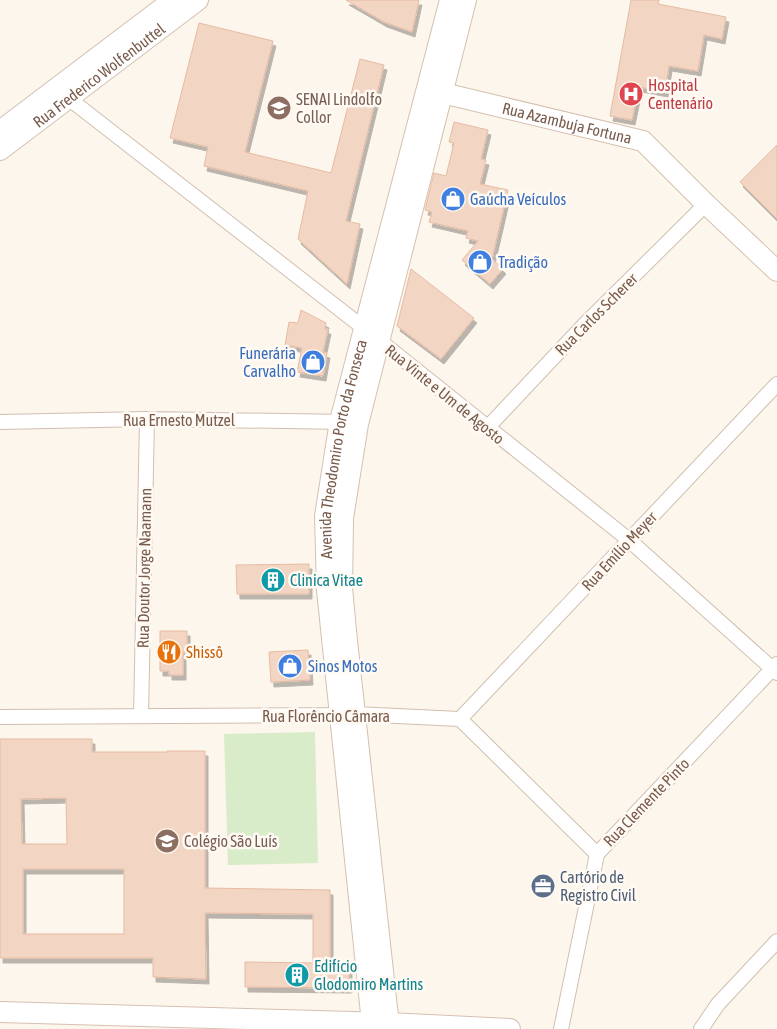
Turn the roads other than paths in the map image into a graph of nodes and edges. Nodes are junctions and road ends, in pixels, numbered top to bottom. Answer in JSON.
{"nodes":[{"id":1,"x":173,"y":0,"type":"edge"},
{"id":2,"x":198,"y":0,"type":"edge"},
{"id":3,"x":450,"y":0,"type":"edge"},
{"id":4,"x":466,"y":0,"type":"edge"},
{"id":5,"x":435,"y":91,"type":"junction"},
{"id":6,"x":63,"y":94,"type":"junction"},
{"id":7,"x":0,"y":131,"type":"edge"},
{"id":8,"x":0,"y":150,"type":"edge"},
{"id":9,"x":706,"y":204,"type":"junction"},
{"id":10,"x":777,"y":271,"type":"edge"},
{"id":11,"x":372,"y":335,"type":"junction"},
{"id":12,"x":777,"y":384,"type":"edge"},
{"id":13,"x":147,"y":419,"type":"junction"},
{"id":14,"x":0,"y":422,"type":"edge"},
{"id":15,"x":349,"y":423,"type":"junction"},
{"id":16,"x":488,"y":427,"type":"junction"},
{"id":17,"x":629,"y":540,"type":"junction"},
{"id":18,"x":775,"y":669,"type":"edge"},
{"id":19,"x":347,"y":714,"type":"junction"},
{"id":20,"x":142,"y":716,"type":"junction"},
{"id":21,"x":0,"y":717,"type":"edge"},
{"id":22,"x":460,"y":719,"type":"junction"},
{"id":23,"x":597,"y":854,"type":"junction"},
{"id":24,"x":777,"y":941,"type":"edge"},
{"id":25,"x":0,"y":1012,"type":"edge"},
{"id":26,"x":380,"y":1026,"type":"edge"},
{"id":27,"x":510,"y":1029,"type":"edge"},
{"id":28,"x":561,"y":1029,"type":"edge"},
{"id":29,"x":701,"y":1029,"type":"edge"}],
"edges":[{"from":1,"to":6,"type":"main road","name":"Rua Frederico Wolfenbuttel"},
{"from":2,"to":6,"type":"main road","name":"Rua Frederico Wolfenbuttel"},
{"from":3,"to":5,"type":"main road","name":"Avenida Theodomiro Porto da Fonseca"},
{"from":4,"to":5,"type":"main road","name":"Avenida Theodomiro Porto da Fonseca"},
{"from":5,"to":9,"type":"main road","name":"Rua Azambuja Fortuna"},
{"from":5,"to":11,"type":"main road","name":"Avenida Theodomiro Porto da Fonseca"},
{"from":6,"to":7,"type":"main road","name":"Rua Frederico Wolfenbuttel"},
{"from":6,"to":8,"type":"main road","name":"Rua Frederico Wolfenbuttel"},
{"from":6,"to":11,"type":"street","name":"Rua Vinte e Um de Agosto"},
{"from":9,"to":10,"type":"main road","name":"Rua Azambuja Fortuna"},
{"from":9,"to":16,"type":"street","name":"Rua Carlos Scherer"},
{"from":11,"to":15,"type":"main road","name":"Avenida Theodomiro Porto da Fonseca"},
{"from":11,"to":16,"type":"street","name":"Rua Vinte e Um de Agosto"},
{"from":12,"to":17,"type":"street","name":"Rua Emílio Meyer"},
{"from":13,"to":14,"type":"street","name":"Rua Ernesto Mutzel"},
{"from":13,"to":15,"type":"street","name":"Rua Ernesto Mutzel"},
{"from":13,"to":20,"type":"street","name":"Rua Doutor Jorge Naamann"},
{"from":15,"to":19,"type":"main road","name":"Avenida Theodomiro Porto da Fonseca"},
{"from":16,"to":17,"type":"street","name":"Rua Vinte e Um de Agosto"},
{"from":17,"to":18,"type":"street","name":"Rua Vinte e Um de Agosto"},
{"from":17,"to":22,"type":"street","name":"Rua Emílio Meyer"},
{"from":18,"to":23,"type":"street","name":"Rua Clemente Pinto"},
{"from":19,"to":20,"type":"street","name":"Rua Florêncio Câmara"},
{"from":19,"to":22,"type":"street","name":"Rua Florêncio Câmara"},
{"from":19,"to":26,"type":"main road","name":"Avenida Theodomiro Porto da Fonseca"},
{"from":20,"to":21,"type":"street","name":"Rua Florêncio Câmara"},
{"from":22,"to":23,"type":"street"},
{"from":23,"to":28,"type":"street","name":"Rua Clemente Pinto"},
{"from":24,"to":29,"type":"street"},
{"from":25,"to":26,"type":"main road"},
{"from":26,"to":27,"type":"main road"}]}
